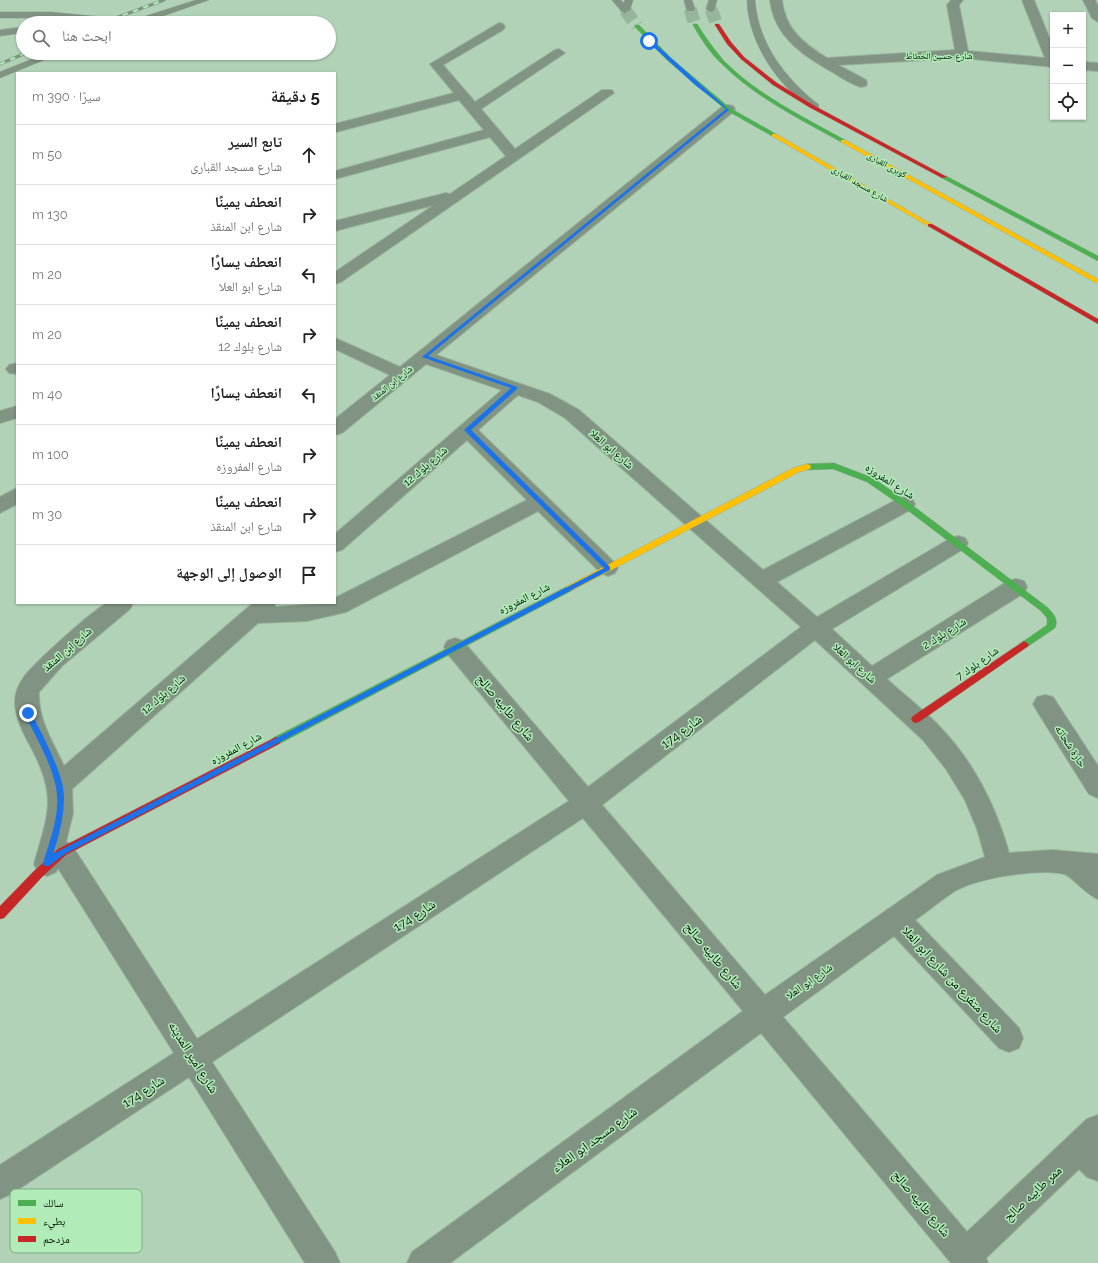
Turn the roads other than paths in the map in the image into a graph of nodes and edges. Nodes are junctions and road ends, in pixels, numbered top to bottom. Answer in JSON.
{"nodes":[{"id":1,"x":205,"y":0,"type":"edge"},
{"id":2,"x":616,"y":0,"type":"edge"},
{"id":3,"x":629,"y":0,"type":"edge"},
{"id":4,"x":751,"y":0,"type":"edge"},
{"id":5,"x":776,"y":0,"type":"edge"},
{"id":6,"x":957,"y":0,"type":"edge"},
{"id":7,"x":1028,"y":0,"type":"edge"},
{"id":8,"x":1089,"y":0,"type":"edge"},
{"id":9,"x":0,"y":15,"type":"edge"},
{"id":10,"x":61,"y":16,"type":"edge"},
{"id":11,"x":156,"y":16,"type":"edge"},
{"id":12,"x":1098,"y":18,"type":"edge"},
{"id":13,"x":695,"y":25,"type":"tunnel mouth"},
{"id":14,"x":717,"y":25,"type":"tunnel mouth"},
{"id":15,"x":637,"y":26,"type":"tunnel mouth"},
{"id":16,"x":500,"y":27,"type":"dead end"},
{"id":17,"x":16,"y":31,"type":"edge"},
{"id":18,"x":0,"y":33,"type":"edge"},
{"id":19,"x":559,"y":53,"type":"dead end"},
{"id":20,"x":962,"y":54,"type":"junction"},
{"id":21,"x":1050,"y":55,"type":"edge"},
{"id":22,"x":42,"y":60,"type":"edge"},
{"id":23,"x":825,"y":62,"type":"junction"},
{"id":24,"x":1050,"y":63,"type":"edge"},
{"id":25,"x":1086,"y":66,"type":"edge"},
{"id":26,"x":1098,"y":67,"type":"edge"},
{"id":27,"x":19,"y":71,"type":"edge"},
{"id":28,"x":0,"y":75,"type":"edge"},
{"id":29,"x":861,"y":83,"type":"dead end"},
{"id":30,"x":607,"y":93,"type":"dead end"},
{"id":31,"x":462,"y":96,"type":"junction"},
{"id":32,"x":814,"y":106,"type":"junction"},
{"id":33,"x":473,"y":109,"type":"junction"},
{"id":34,"x":728,"y":109,"type":"junction"},
{"id":35,"x":336,"y":128,"type":"dead end"},
{"id":36,"x":492,"y":132,"type":"junction"},
{"id":37,"x":514,"y":157,"type":"junction"},
{"id":38,"x":336,"y":175,"type":"edge"},
{"id":39,"x":461,"y":193,"type":"junction"},
{"id":40,"x":336,"y":226,"type":"edge"},
{"id":41,"x":1098,"y":259,"type":"edge"},
{"id":42,"x":336,"y":278,"type":"edge"},
{"id":43,"x":1098,"y":282,"type":"edge"},
{"id":44,"x":1098,"y":322,"type":"edge"},
{"id":45,"x":336,"y":343,"type":"edge"},
{"id":46,"x":424,"y":357,"type":"junction"},
{"id":47,"x":402,"y":374,"type":"junction"},
{"id":48,"x":515,"y":388,"type":"junction"},
{"id":49,"x":16,"y":412,"type":"edge"},
{"id":50,"x":0,"y":417,"type":"edge"},
{"id":51,"x":336,"y":428,"type":"edge"},
{"id":52,"x":467,"y":430,"type":"junction"},
{"id":53,"x":16,"y":496,"type":"edge"},
{"id":54,"x":540,"y":502,"type":"junction"},
{"id":55,"x":905,"y":504,"type":"junction"},
{"id":56,"x":0,"y":506,"type":"edge"},
{"id":57,"x":696,"y":522,"type":"junction"},
{"id":58,"x":958,"y":543,"type":"junction"},
{"id":59,"x":336,"y":544,"type":"edge"},
{"id":60,"x":608,"y":568,"type":"junction"},
{"id":61,"x":762,"y":580,"type":"junction"},
{"id":62,"x":1016,"y":587,"type":"junction"},
{"id":63,"x":121,"y":604,"type":"edge"},
{"id":64,"x":261,"y":609,"type":"edge"},
{"id":65,"x":1052,"y":626,"type":"joint"},
{"id":66,"x":816,"y":628,"type":"junction"},
{"id":67,"x":455,"y":647,"type":"junction"},
{"id":68,"x":871,"y":678,"type":"junction"},
{"id":69,"x":1045,"y":704,"type":"dead end"},
{"id":70,"x":916,"y":719,"type":"junction"},
{"id":71,"x":58,"y":786,"type":"junction"},
{"id":72,"x":1098,"y":787,"type":"edge"},
{"id":73,"x":586,"y":803,"type":"junction"},
{"id":74,"x":54,"y":858,"type":"junction"},
{"id":75,"x":1072,"y":864,"type":"junction"},
{"id":76,"x":1000,"y":866,"type":"junction"},
{"id":77,"x":1098,"y":866,"type":"edge"},
{"id":78,"x":1098,"y":888,"type":"edge"},
{"id":79,"x":0,"y":914,"type":"edge"},
{"id":80,"x":896,"y":919,"type":"junction"},
{"id":81,"x":763,"y":1014,"type":"junction"},
{"id":82,"x":1009,"y":1038,"type":"dead end"},
{"id":83,"x":194,"y":1058,"type":"junction"},
{"id":84,"x":1092,"y":1148,"type":"edge"},
{"id":85,"x":0,"y":1184,"type":"edge"},
{"id":86,"x":969,"y":1259,"type":"edge"},
{"id":87,"x":324,"y":1263,"type":"edge"},
{"id":88,"x":423,"y":1263,"type":"edge"}],
"edges":[{"from":1,"to":11,"type":"lane"},
{"from":2,"to":3,"type":"lane"},
{"from":4,"to":32,"type":"lane"},
{"from":5,"to":23,"type":"street"},
{"from":6,"to":20,"type":"street"},
{"from":7,"to":21,"type":"street"},
{"from":8,"to":12,"type":"street"},
{"from":9,"to":10,"type":"lane"},
{"from":13,"to":43,"type":"street","name":"كوبرى القبارى"},
{"from":14,"to":32,"type":"street","name":"كوبرى القبارى"},
{"from":15,"to":34,"type":"street","name":"شارع مسجد القبارى"},
{"from":16,"to":31,"type":"street"},
{"from":17,"to":18,"type":"lane"},
{"from":19,"to":33,"type":"street"},
{"from":20,"to":23,"type":"street","name":"شارع حسين الخطاط"},
{"from":20,"to":24,"type":"street","name":"شارع حسين الخطاط"},
{"from":22,"to":27,"type":"lane"},
{"from":23,"to":29,"type":"street"},
{"from":25,"to":26,"type":"street"},
{"from":27,"to":28,"type":"lane"},
{"from":30,"to":37,"type":"street"},
{"from":31,"to":33,"type":"street"},
{"from":31,"to":35,"type":"street"},
{"from":32,"to":41,"type":"street","name":"كوبرى القبارى"},
{"from":33,"to":36,"type":"street"},
{"from":34,"to":44,"type":"street","name":"شارع مسجد القبارى"},
{"from":34,"to":46,"type":"street","name":"شارع ابن المنقذ"},
{"from":36,"to":37,"type":"street"},
{"from":36,"to":38,"type":"street"},
{"from":37,"to":39,"type":"street"},
{"from":39,"to":40,"type":"street"},
{"from":39,"to":42,"type":"street"},
{"from":45,"to":47,"type":"street"},
{"from":46,"to":47,"type":"street","name":"شارع ابن المنقذ"},
{"from":46,"to":48,"type":"street","name":"شارع ابو العلا"},
{"from":47,"to":51,"type":"street","name":"شارع ابن المنقذ"},
{"from":48,"to":52,"type":"street","name":"شارع بلوك 12"},
{"from":48,"to":57,"type":"street","name":"شارع ابو العلا"},
{"from":49,"to":50,"type":"street"},
{"from":52,"to":54,"type":"street"},
{"from":52,"to":59,"type":"street","name":"شارع بلوك 12"},
{"from":53,"to":56,"type":"street"},
{"from":54,"to":60,"type":"street"},
{"from":54,"to":64,"type":"street"},
{"from":55,"to":57,"type":"street","name":"شارع المفروزه"},
{"from":55,"to":58,"type":"street","name":"شارع المفروزه"},
{"from":55,"to":61,"type":"street"},
{"from":57,"to":60,"type":"street","name":"شارع المفروزه"},
{"from":57,"to":61,"type":"street","name":"شارع ابو العلا"},
{"from":58,"to":62,"type":"street","name":"شارع المفروزه"},
{"from":58,"to":66,"type":"street","name":"شارع 174"},
{"from":60,"to":67,"type":"street","name":"شارع المفروزه"},
{"from":61,"to":66,"type":"street","name":"شارع ابو العلا"},
{"from":62,"to":65,"type":"street","name":"شارع المفروزه"},
{"from":62,"to":68,"type":"street","name":"شارع بلوك 2"},
{"from":63,"to":71,"type":"street","name":"شارع ابن المنقذ"},
{"from":64,"to":71,"type":"street","name":"شارع بلوك 12"},
{"from":65,"to":70,"type":"street","name":"شارع بلوك 7"},
{"from":66,"to":68,"type":"street","name":"شارع ابو العلا"},
{"from":66,"to":73,"type":"street","name":"شارع 174"},
{"from":67,"to":73,"type":"street","name":"شارع طابيه صالح"},
{"from":67,"to":74,"type":"street","name":"شارع المفروزه"},
{"from":68,"to":70,"type":"street","name":"شارع ابو العلا"},
{"from":69,"to":72,"type":"street","name":"حارة شحاته"},
{"from":70,"to":76,"type":"street","name":"شارع ابو العلا"},
{"from":71,"to":74,"type":"street","name":"شارع ابن المنقذ"},
{"from":73,"to":81,"type":"street","name":"شارع طابيه صالح"},
{"from":73,"to":83,"type":"street","name":"شارع 174"},
{"from":74,"to":79,"type":"street","name":"شارع المفروزه"},
{"from":74,"to":83,"type":"street","name":"شارع امير المدينه"},
{"from":75,"to":76,"type":"street"},
{"from":75,"to":77,"type":"street"},
{"from":75,"to":78,"type":"street"},
{"from":76,"to":80,"type":"street","name":"شارع ابو العلا"},
{"from":80,"to":81,"type":"street","name":"شارع ابو العلا"},
{"from":80,"to":82,"type":"street","name":"شارع متفرع من شارع ابو العلا"},
{"from":81,"to":86,"type":"street","name":"شارع طابيه صالح"},
{"from":81,"to":88,"type":"street","name":"شارع مسجد ابو العلاء"},
{"from":83,"to":85,"type":"street","name":"شارع 174"},
{"from":83,"to":87,"type":"street","name":"شارع امير المدينه"},
{"from":84,"to":86,"type":"street","name":"ممر طابيه صالح"}]}
